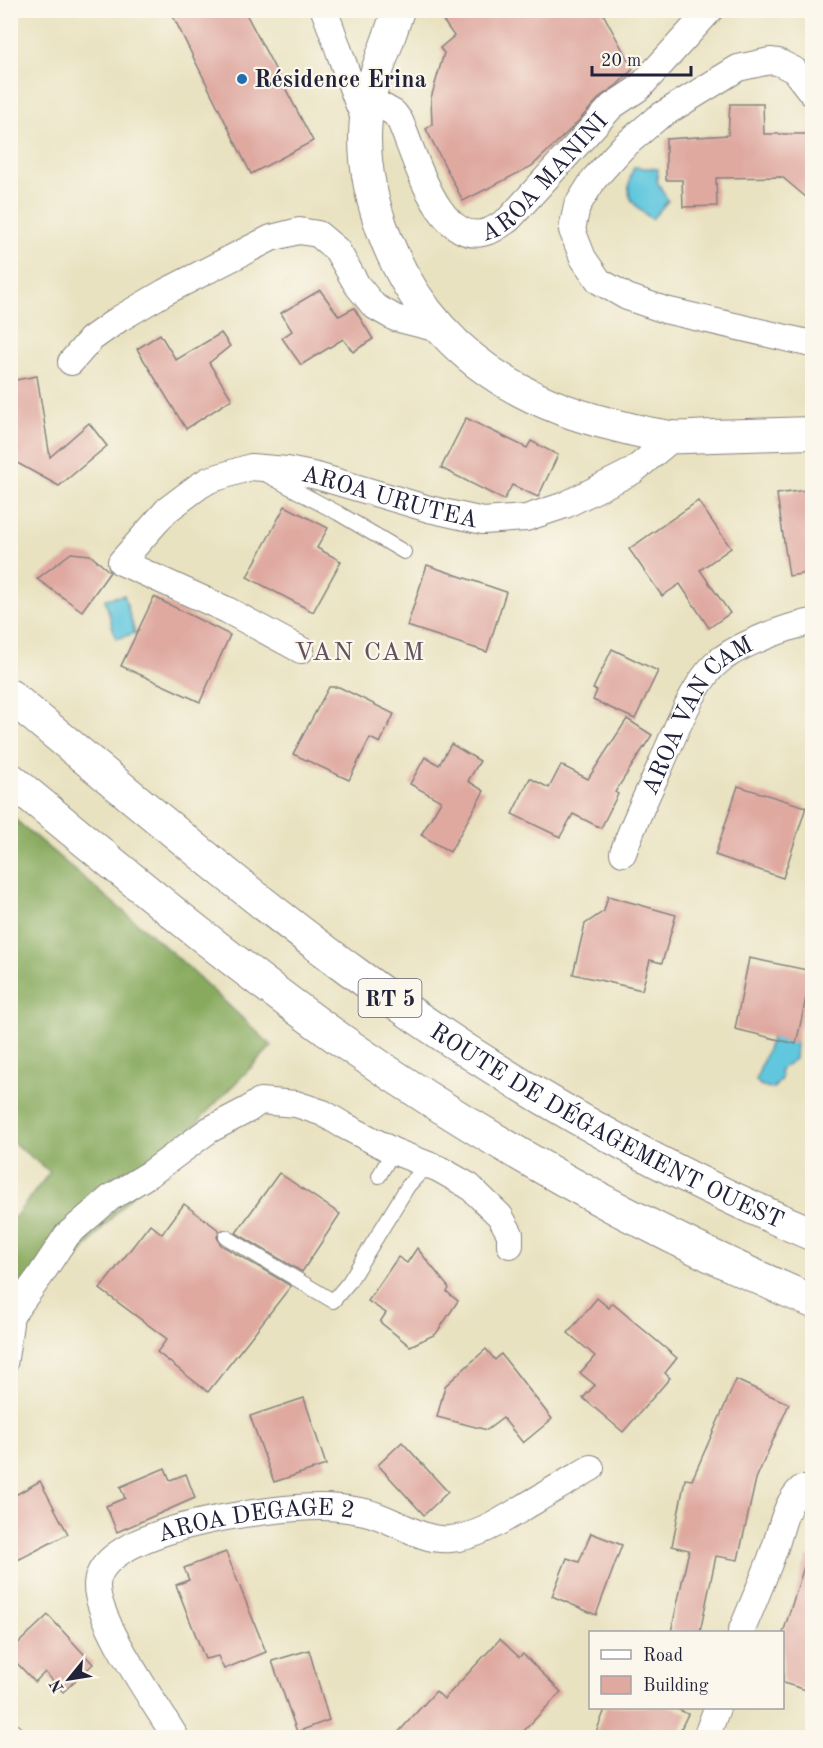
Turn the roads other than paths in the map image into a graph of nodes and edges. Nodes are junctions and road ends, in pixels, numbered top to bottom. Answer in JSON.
{"nodes":[{"id":1,"x":324,"y":10,"type":"edge"},
{"id":2,"x":398,"y":10,"type":"edge"},
{"id":3,"x":710,"y":10,"type":"edge"},
{"id":4,"x":813,"y":93,"type":"edge"},
{"id":5,"x":367,"y":110,"type":"junction"},
{"id":6,"x":442,"y":330,"type":"junction"},
{"id":7,"x":813,"y":344,"type":"edge"},
{"id":8,"x":71,"y":362,"type":"dead end"},
{"id":9,"x":813,"y":433,"type":"edge"},
{"id":10,"x":674,"y":437,"type":"junction"},
{"id":11,"x":251,"y":467,"type":"junction"},
{"id":12,"x":404,"y":552,"type":"dead end"},
{"id":13,"x":813,"y":622,"type":"edge"},
{"id":14,"x":301,"y":650,"type":"dead end"},
{"id":15,"x":10,"y":696,"type":"edge"},
{"id":16,"x":10,"y":779,"type":"edge"},
{"id":17,"x":623,"y":853,"type":"dead end"},
{"id":18,"x":393,"y":1151,"type":"junction"},
{"id":19,"x":439,"y":1169,"type":"junction"},
{"id":20,"x":379,"y":1176,"type":"dead end"},
{"id":21,"x":813,"y":1234,"type":"edge"},
{"id":22,"x":226,"y":1237,"type":"dead end"},
{"id":23,"x":510,"y":1245,"type":"dead end"},
{"id":24,"x":813,"y":1301,"type":"edge"},
{"id":25,"x":12,"y":1315,"type":"edge"},
{"id":26,"x":10,"y":1365,"type":"edge"},
{"id":27,"x":591,"y":1468,"type":"dead end"},
{"id":28,"x":813,"y":1489,"type":"edge"},
{"id":29,"x":741,"y":1631,"type":"edge"},
{"id":30,"x":716,"y":1709,"type":"edge"},
{"id":31,"x":176,"y":1737,"type":"edge"},
{"id":32,"x":706,"y":1737,"type":"edge"}],
"edges":[{"from":1,"to":5,"type":"street"},
{"from":2,"to":5,"type":"street"},
{"from":3,"to":5,"type":"street","name":"AROA MANINI"},
{"from":4,"to":7,"type":"street"},
{"from":5,"to":6,"type":"street"},
{"from":6,"to":8,"type":"street"},
{"from":6,"to":10,"type":"street"},
{"from":9,"to":10,"type":"street"},
{"from":10,"to":11,"type":"street","name":"AROA URUTEA"},
{"from":11,"to":12,"type":"lane"},
{"from":11,"to":14,"type":"street","name":"AROA URUTEA"},
{"from":13,"to":17,"type":"street","name":"AROA VAN CAM"},
{"from":15,"to":21,"type":"highway","name":"ROUTE DE DÉGAGEMENT OUEST","number":"RT 5"},
{"from":16,"to":24,"type":"highway","number":"RT 5"},
{"from":18,"to":19,"type":"street"},
{"from":18,"to":20,"type":"lane"},
{"from":18,"to":25,"type":"street"},
{"from":19,"to":22,"type":"lane"},
{"from":19,"to":23,"type":"street"},
{"from":25,"to":26,"type":"lane"},
{"from":27,"to":31,"type":"street","name":"AROA DEGAGE 2"},
{"from":28,"to":29,"type":"street"},
{"from":30,"to":32,"type":"street"}]}
